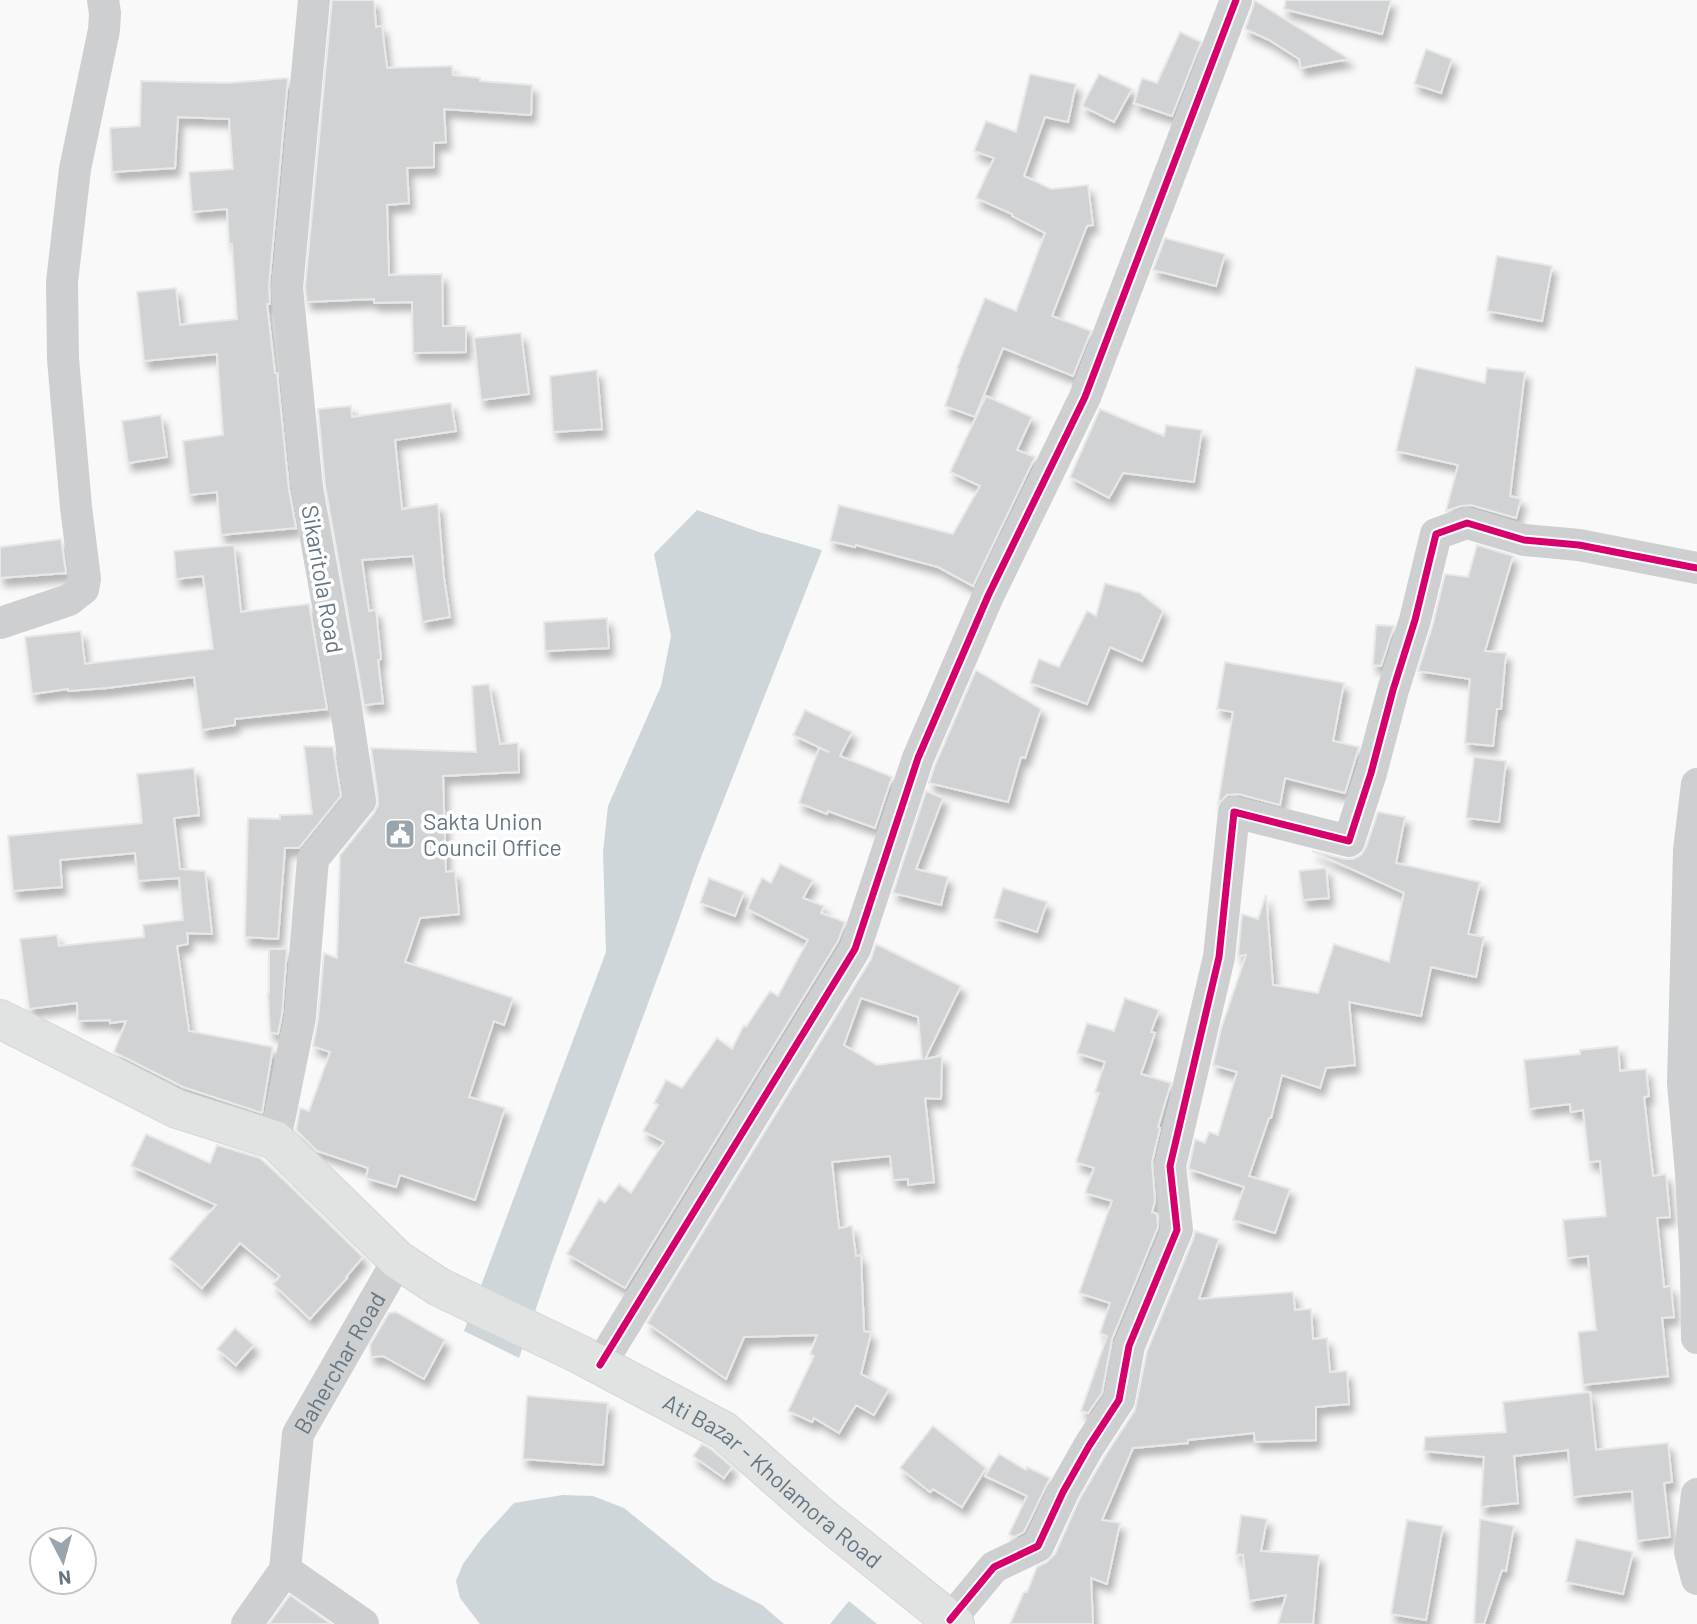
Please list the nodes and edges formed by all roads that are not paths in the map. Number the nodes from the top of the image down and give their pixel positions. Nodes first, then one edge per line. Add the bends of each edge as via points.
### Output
1 (103, 0) edge
2 (314, 0) edge
3 (1236, 0) edge
4 (1697, 568) edge
5 (0, 623) edge
6 (1697, 784) edge
7 (1693, 850) edge
8 (0, 1019) edge
9 (275, 1140) junction
10 (398, 1260) junction
11 (1697, 1338) edge
12 (589, 1360) junction
13 (1697, 1494) edge
14 (285, 1570) junction
15 (1697, 1578) edge
16 (952, 1622) edge
17 (247, 1624) edge
18 (363, 1624) edge

1 - 5 street via 104,30 75,169 62,282 62,359 85,579 83,589 69,600
2 - 9 street, Sikaritola Road via 286,288 307,488 360,801 313,859 300,1017
3 - 12 street via 1084,397 988,596 918,758 855,949
4 - 16 street via 1579,545 1524,540 1467,523 1436,534 1349,841 1234,812 1219,957 1170,1166 1177,1230 1129,1346 1119,1400 1063,1492 1038,1546 995,1567
6 - 7 street
7 - 11 street via 1683,1083
8 - 9 main road via 177,1109
9 - 10 main road
10 - 12 main road, Ati Bazar - Kholamora Road via 439,1287
10 - 14 street, Baherchar Road via 298,1434
12 - 16 main road, Ati Bazar - Kholamora Road via 724,1431
13 - 15 street via 1690,1552
14 - 17 street, Baherchar Road
14 - 18 street

